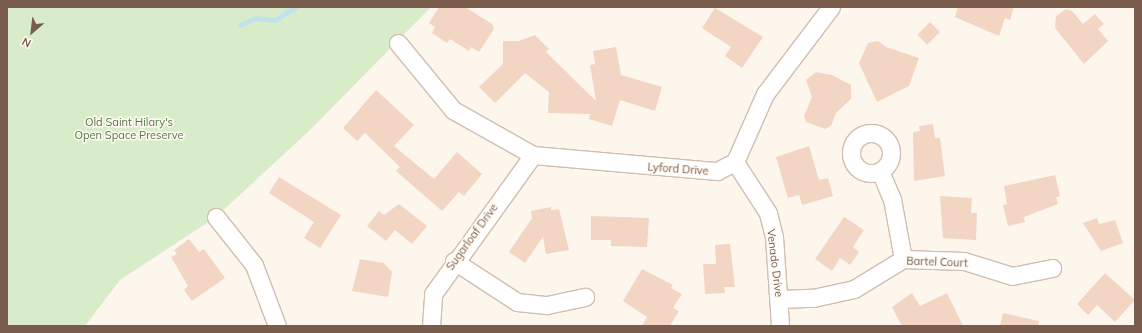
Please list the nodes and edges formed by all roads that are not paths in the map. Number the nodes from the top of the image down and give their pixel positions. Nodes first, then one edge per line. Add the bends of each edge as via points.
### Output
1 (831, 7) edge
2 (398, 43) dead end
3 (533, 155) junction
4 (735, 162) junction
5 (880, 171) dead end
6 (216, 217) dead end
7 (903, 259) junction
8 (454, 261) junction
9 (1052, 268) dead end
10 (585, 297) dead end
11 (780, 300) junction
12 (277, 326) edge
13 (431, 326) edge
14 (780, 326) edge

1 - 4 street via 765,94
2 - 3 street via 453,110
3 - 4 street, Lyford Drive via 697,172 717,171
3 - 8 street, Sugarloaf Drive
4 - 11 street, Venado Drive via 768,213
5 - 7 street via 892,199
6 - 12 street via 254,264
7 - 9 street, Bartel Court via 964,261 1012,276
7 - 11 street, Bartel Court via 854,289 813,298
8 - 10 street via 517,302 547,305
8 - 13 street, Sugarloaf Drive via 433,294
11 - 14 street, Venado Drive

